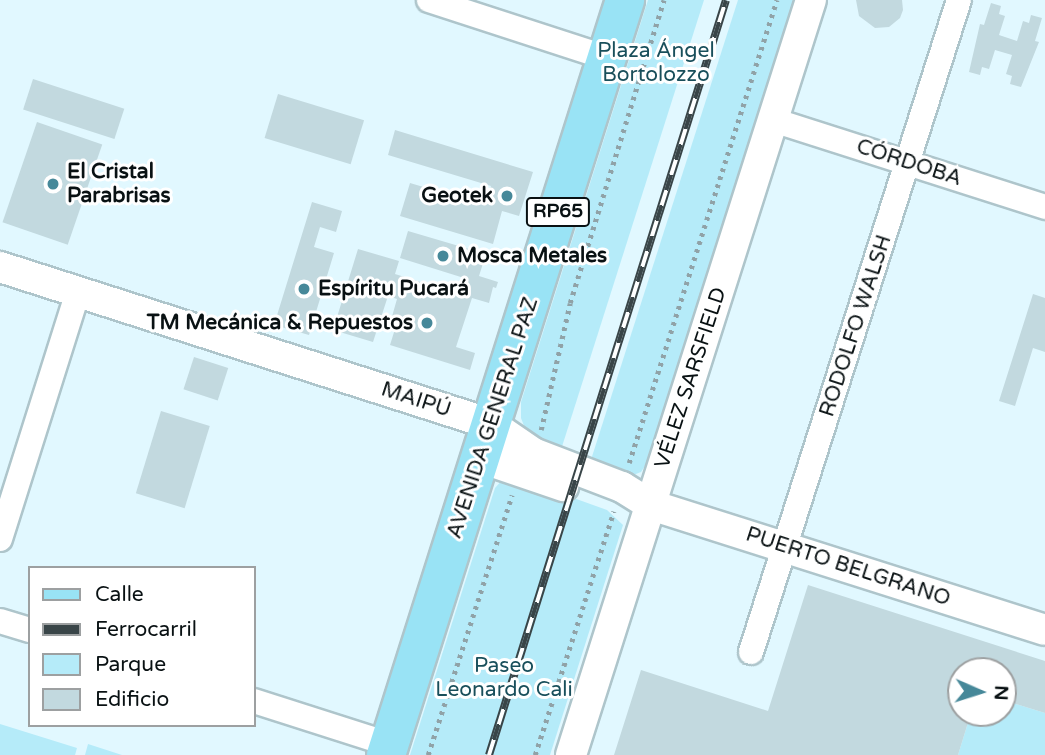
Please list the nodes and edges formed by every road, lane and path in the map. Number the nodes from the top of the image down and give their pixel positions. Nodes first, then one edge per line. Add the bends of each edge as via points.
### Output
1 (429, 0) edge
2 (625, 0) edge
3 (664, 0) edge
4 (777, 0) edge
5 (811, 0) edge
6 (959, 0) edge
7 (607, 58) junction
8 (773, 120) junction
9 (907, 162) junction
10 (1045, 206) edge
11 (0, 267) edge
12 (78, 292) junction
13 (486, 441) junction
14 (529, 463) junction
15 (619, 495) junction
16 (651, 505) junction
17 (0, 539) edge
18 (785, 547) junction
19 (0, 621) edge
20 (28, 629) edge
21 (1045, 630) edge
22 (751, 652) dead end
23 (256, 702) edge
24 (388, 749) edge
25 (428, 755) edge
26 (536, 755) edge
27 (571, 755) edge

1 - 7 street
2 - 7 main road, AVENIDA GENERAL PAZ / RP65
3 - 14 path via 570,303
4 - 15 path
5 - 8 street, VÉLEZ SARSFIELD
6 - 9 street, RODOLFO WALSH
7 - 13 main road, AVENIDA GENERAL PAZ / RP65
8 - 9 street, CÓRDOBA
8 - 16 street, VÉLEZ SARSFIELD
9 - 10 street, CÓRDOBA
9 - 18 street, RODOLFO WALSH
11 - 12 street, MAIPÚ
12 - 13 street, MAIPÚ
12 - 17 street
13 - 14 street, MAIPÚ
13 - 24 main road, AVENIDA GENERAL PAZ / RP65
14 - 15 street, MAIPÚ
14 - 25 path via 498,535
15 - 16 street, MAIPÚ
15 - 26 path
16 - 18 street, PUERTO BELGRANO
16 - 27 street, VÉLEZ SARSFIELD
18 - 21 street, PUERTO BELGRANO
18 - 22 street, RODOLFO WALSH
19 - 20 street
23 - 24 street

